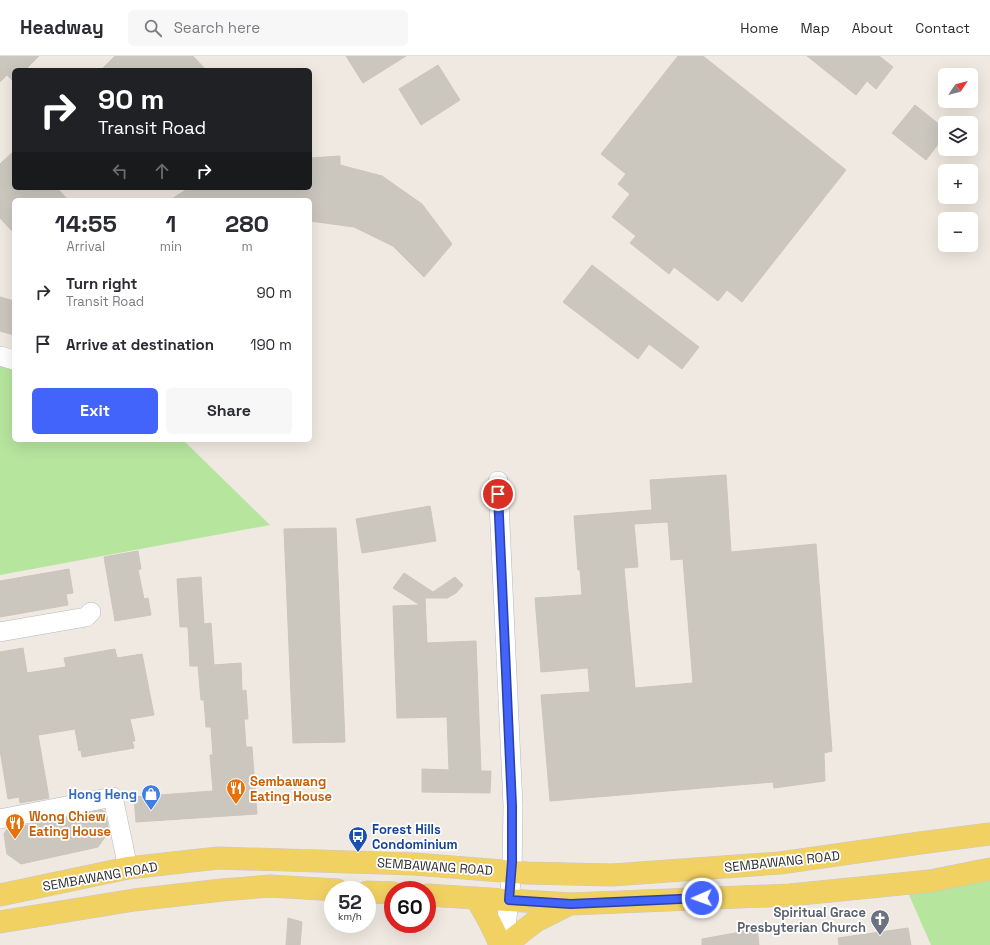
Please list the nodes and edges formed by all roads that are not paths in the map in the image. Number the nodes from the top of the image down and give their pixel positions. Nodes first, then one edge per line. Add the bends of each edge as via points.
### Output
1 (0, 356) edge
2 (12, 359) edge
3 (498, 481) dead end
4 (91, 612) dead end
5 (0, 632) edge
6 (0, 819) edge
7 (990, 834) edge
8 (128, 868) junction
9 (990, 869) edge
10 (512, 872) junction
11 (324, 889) edge
12 (0, 894) edge
13 (436, 896) edge
14 (476, 898) junction
15 (509, 900) junction
16 (571, 904) junction
17 (0, 922) edge
18 (500, 945) edge
19 (504, 945) edge

1 - 2 street
3 - 10 street via 512,806
4 - 5 street via 86,617
6 - 8 street via 113,797
7 - 10 main road, SEMBAWANG ROAD via 780,863 612,875
8 - 10 main road, SEMBAWANG ROAD via 218,858 414,864
8 - 12 main road, SEMBAWANG ROAD
9 - 16 main road via 930,881 790,895
10 - 15 street
11 - 17 main road via 270,886 222,890 134,900
13 - 14 main road
14 - 15 main road
14 - 18 main road
15 - 16 main road
15 - 19 street
16 - 19 main road via 536,921

